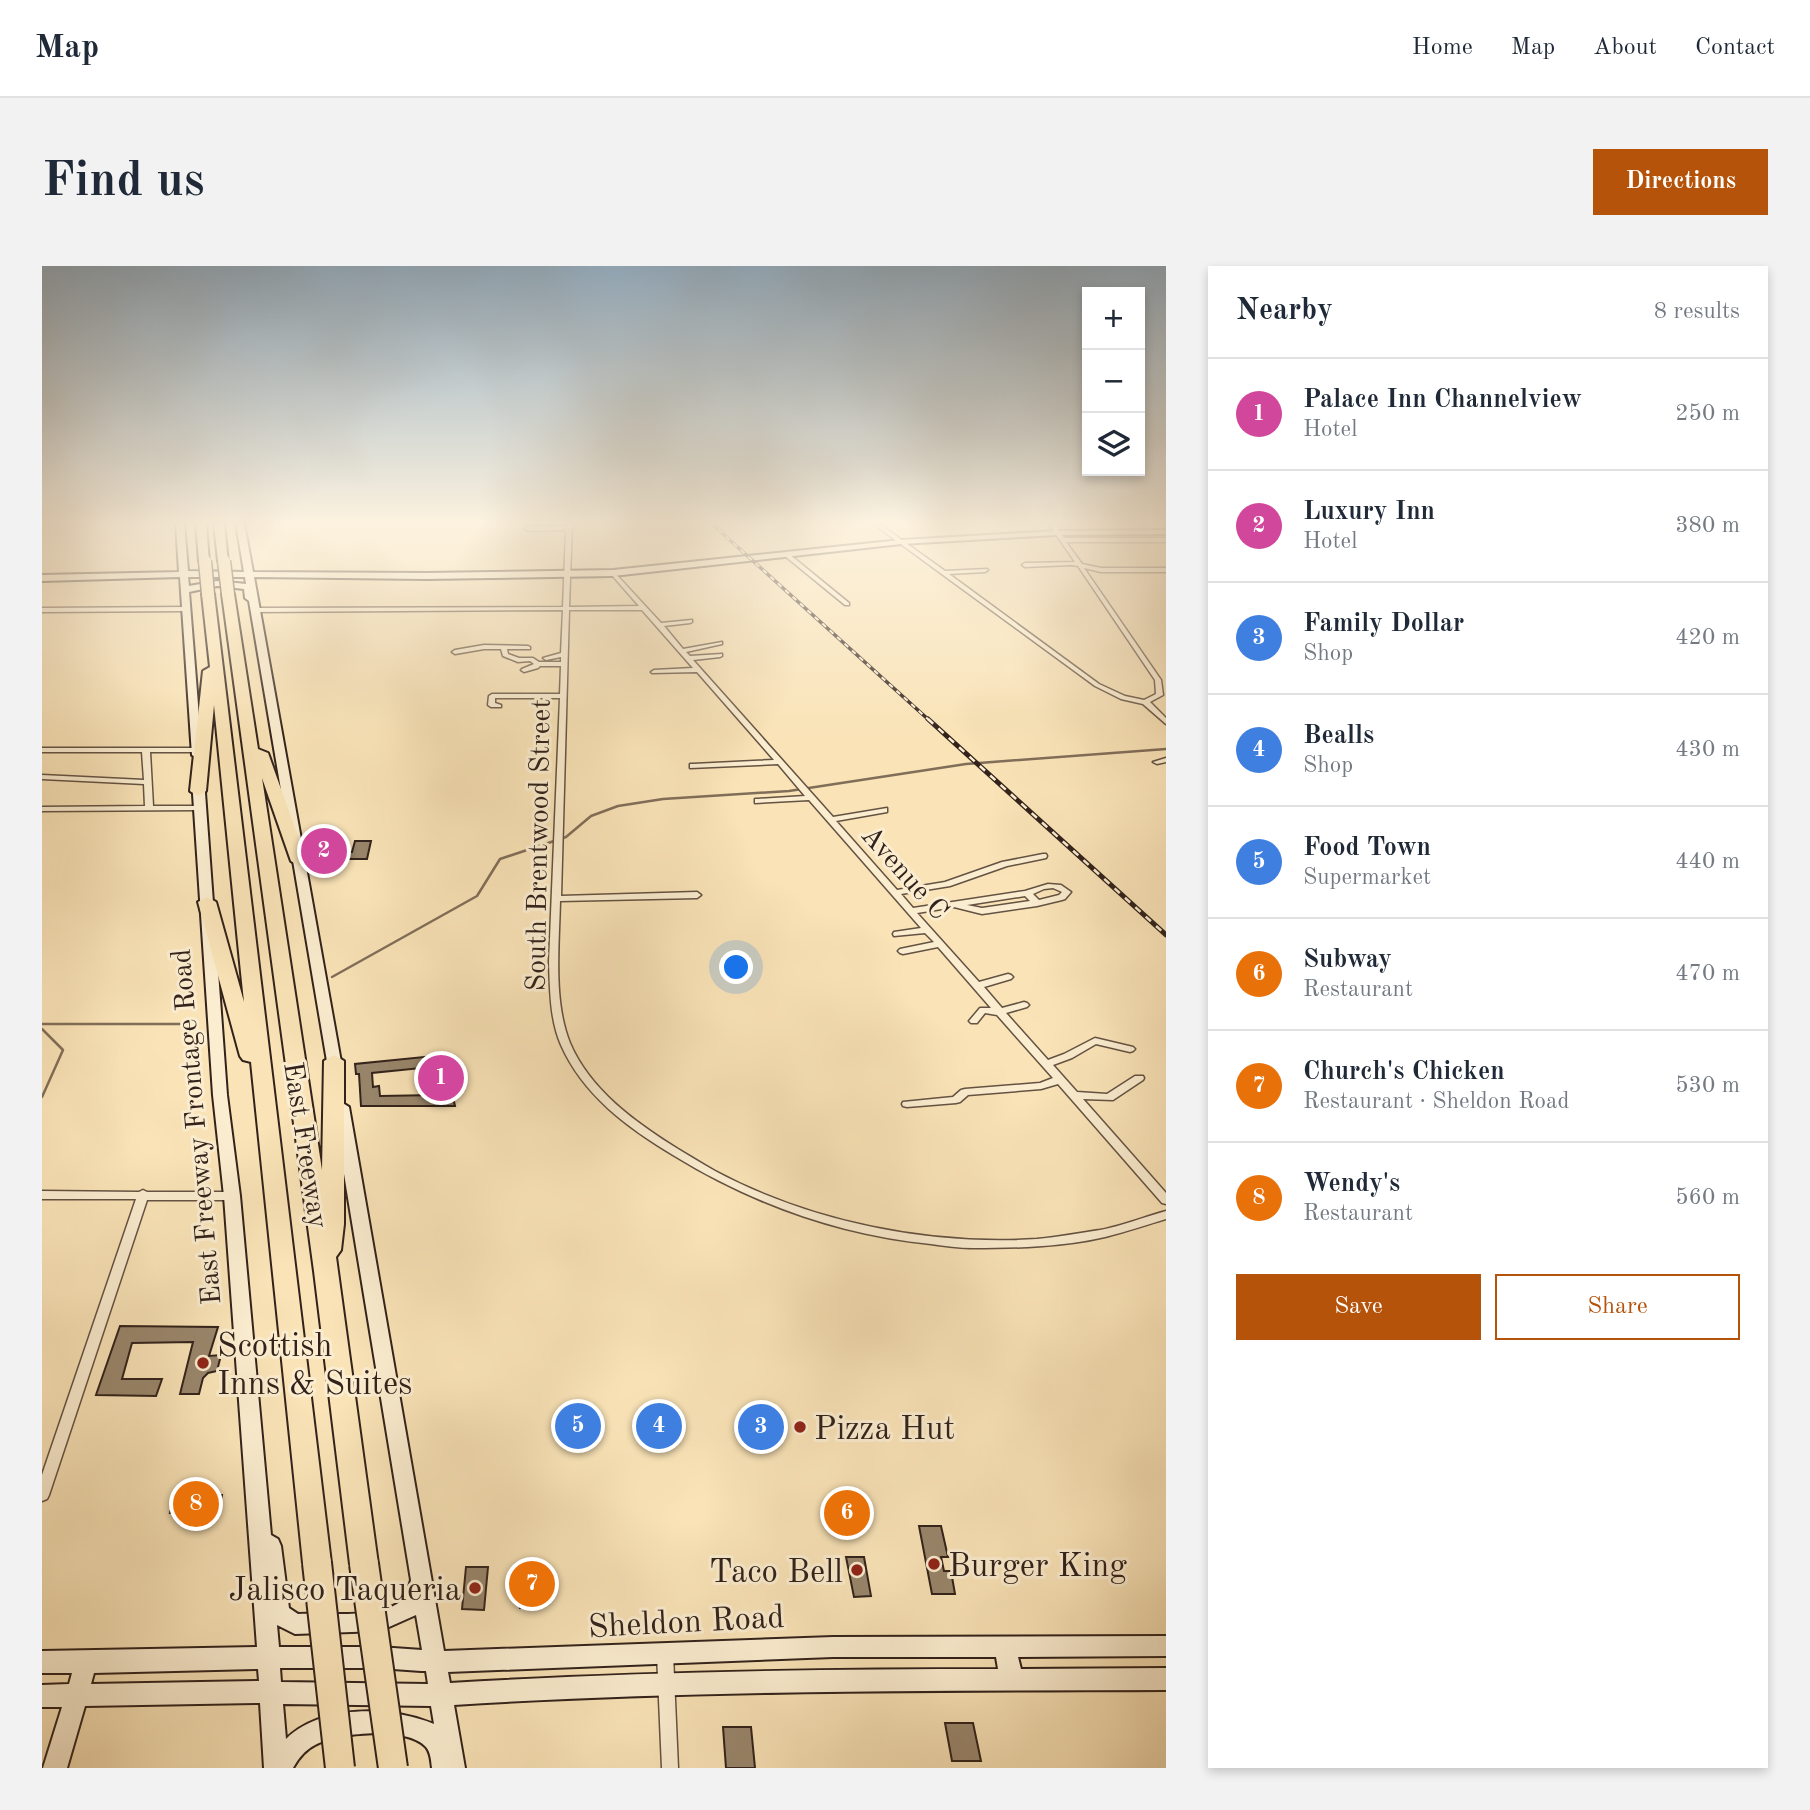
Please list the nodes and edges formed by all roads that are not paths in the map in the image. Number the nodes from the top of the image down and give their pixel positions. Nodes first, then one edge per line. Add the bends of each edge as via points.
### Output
1 (185, 593) edge
2 (208, 593) edge
3 (228, 593) edge
4 (249, 593) edge
5 (253, 593) edge
6 (566, 593) edge
7 (631, 593) edge
8 (834, 593) edge
9 (972, 593) edge
10 (1099, 593) edge
11 (847, 604) dead end
12 (255, 607) junction
13 (645, 608) junction
14 (566, 609) junction
15 (42, 610) edge
16 (186, 610) junction
17 (690, 621) dead end
18 (660, 625) junction
19 (213, 639) junction
20 (720, 643) dead end
21 (528, 648) dead end
22 (505, 649) junction
23 (682, 651) junction
24 (455, 652) dead end
25 (564, 655) junction
26 (720, 655) dead end
27 (546, 658) dead end
28 (688, 658) junction
29 (537, 664) junction
30 (564, 664) junction
31 (524, 670) dead end
32 (699, 670) junction
33 (654, 672) dead end
34 (563, 696) junction
35 (1145, 702) junction
36 (499, 706) dead end
37 (1166, 722) edge
38 (250, 737) junction
39 (42, 750) edge
40 (146, 750) junction
41 (197, 750) junction
42 (779, 762) junction
43 (693, 766) dead end
44 (42, 777) edge
45 (145, 782) junction
46 (806, 792) junction
47 (198, 800) junction
48 (758, 801) dead end
49 (149, 808) junction
50 (42, 809) edge
51 (884, 810) dead end
52 (830, 820) junction
53 (1043, 856) dead end
54 (299, 861) junction
55 (895, 893) junction
56 (1027, 893) junction
57 (697, 895) dead end
58 (556, 899) junction
59 (207, 902) junction
60 (1037, 903) junction
61 (952, 905) junction
62 (911, 911) junction
63 (927, 930) junction
64 (897, 934) dead end
65 (940, 944) junction
66 (903, 951) dead end
67 (1008, 977) dead end
68 (976, 986) junction
69 (1024, 1005) dead end
70 (999, 1012) junction
71 (974, 1021) dead end
72 (1130, 1049) dead end
73 (334, 1061) junction
74 (1045, 1064) junction
75 (1139, 1078) dead end
76 (1059, 1080) junction
77 (1072, 1095) junction
78 (907, 1104) dead end
79 (266, 1116) junction
80 (143, 1194) junction
81 (42, 1195) edge
82 (232, 1196) junction
83 (1166, 1200) edge
84 (1166, 1215) edge
85 (326, 1272) junction
86 (42, 1495) edge
87 (261, 1540) junction
88 (421, 1576) junction
89 (1003, 1646) junction
90 (1166, 1646) edge
91 (665, 1654) junction
92 (268, 1657) junction
93 (42, 1662) edge
94 (435, 1662) junction
95 (86, 1664) junction
96 (1012, 1679) junction
97 (1166, 1679) edge
98 (668, 1686) junction
99 (271, 1692) junction
100 (77, 1695) junction
101 (442, 1695) junction
102 (42, 1696) edge
103 (55, 1768) edge
104 (278, 1768) edge
105 (340, 1768) edge
106 (393, 1768) edge
107 (443, 1768) edge
108 (453, 1768) edge
109 (670, 1768) edge

1 - 16 main road, East Freeway Frontage Road
2 - 19 highway, East Freeway, bridge
3 - 38 highway, East Freeway, bridge
4 - 12 main road
5 - 12 main road
6 - 14 street, South Brentwood Street
7 - 13 street, Avenue C
8 - 11 street
9 - 35 street via 1107,691
10 - 35 street via 1158,680 1160,695
12 - 14 street
12 - 54 main road
13 - 14 street
13 - 18 street, Avenue C
14 - 25 street, South Brentwood Street
15 - 16 street
16 - 41 main road, East Freeway Frontage Road
17 - 18 street
18 - 23 street, Avenue C
19 - 47 highway
19 - 79 highway, East Freeway
20 - 23 street
21 - 22 street
22 - 24 street
22 - 29 street via 505,654
23 - 28 street, Avenue C
25 - 27 street
25 - 30 street, South Brentwood Street
26 - 28 street
28 - 32 street, Avenue C
29 - 30 street
29 - 31 street
30 - 34 street, South Brentwood Street
32 - 33 street
32 - 42 street, Avenue C
34 - 36 street via 492,696 491,705
34 - 58 street, South Brentwood Street
35 - 37 street
38 - 54 highway via 261,753
38 - 85 highway, East Freeway
39 - 40 street
40 - 41 street
40 - 45 street
41 - 47 main road, East Freeway Frontage Road
42 - 43 street
42 - 46 street, Avenue C
44 - 45 street
45 - 49 street
46 - 48 street via 772,804
46 - 52 street, Avenue C
47 - 49 street
47 - 59 main road, East Freeway Frontage Road
49 - 50 street
51 - 52 street
52 - 55 street, Avenue C
53 - 55 street via 947,884
54 - 73 main road
55 - 62 street, Avenue C
56 - 60 street
56 - 60 street via 1050,886 1067,892
56 - 61 street
57 - 58 street
58 - 84 street, South Brentwood Street via 555,990 560,1027 572,1056 624,1118 720,1179 813,1215 954,1244 1031,1244 1100,1236
59 - 79 highway
59 - 82 main road, East Freeway Frontage Road
60 - 61 street via 982,911
61 - 62 street
62 - 63 street, Avenue C
63 - 64 street
63 - 65 street, Avenue C
65 - 66 street
65 - 68 street, Avenue C
67 - 68 street
68 - 70 street, Avenue C
69 - 70 street
70 - 71 street via 984,1010
70 - 74 street, Avenue C
72 - 74 street via 1095,1041
73 - 85 highway via 333,1224
73 - 88 main road
74 - 76 street, Avenue C
75 - 77 street via 1109,1098
76 - 77 street, Avenue C
76 - 78 street via 1041,1086 965,1092 956,1100
77 - 83 street, Avenue C
79 - 105 highway, East Freeway, bridge
80 - 81 street
80 - 82 street
80 - 86 street
82 - 87 main road, East Freeway Frontage Road
85 - 106 highway, East Freeway, bridge
87 - 88 main road via 271,1546 279,1614 295,1624 390,1619 413,1603
87 - 92 main road, East Freeway Frontage Road
88 - 94 main road
89 - 90 main road, Sheldon Road
89 - 91 main road, Sheldon Road
89 - 96 main road
91 - 94 main road, Sheldon Road
91 - 98 street
92 - 94 main road, Sheldon Road via 402,1657
92 - 95 main road, Sheldon Road
92 - 99 main road, East Freeway Frontage Road
93 - 95 main road, Sheldon Road
94 - 101 main road
95 - 100 main road
96 - 97 main road
96 - 98 main road
98 - 101 main road
98 - 109 street
99 - 100 main road
99 - 101 main road
99 - 104 main road, East Freeway Frontage Road
100 - 102 main road
100 - 103 main road
101 - 108 main road
104 - 107 main road via 297,1744 320,1730 346,1724 400,1723 422,1729 436,1741

